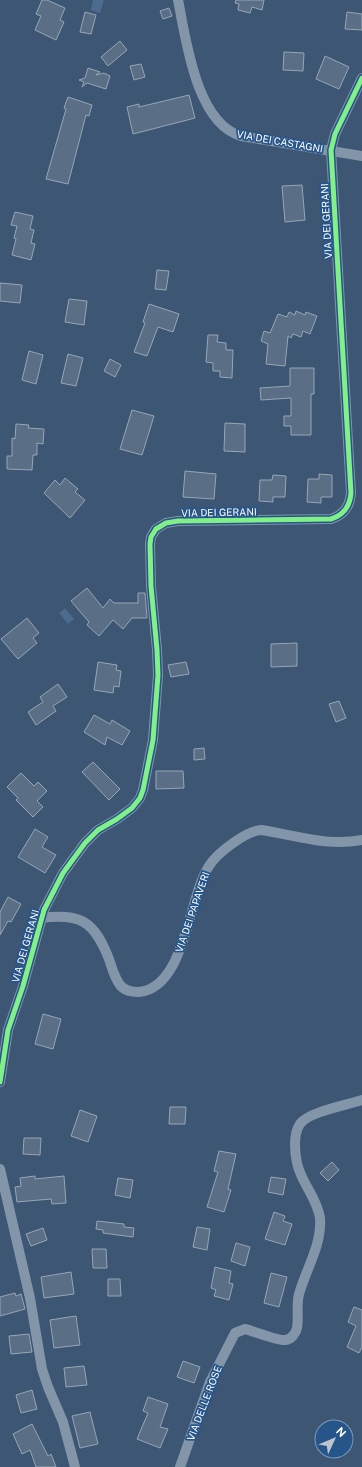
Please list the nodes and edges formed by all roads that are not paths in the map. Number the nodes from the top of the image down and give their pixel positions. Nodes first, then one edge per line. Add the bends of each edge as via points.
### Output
1 (178, 0) edge
2 (362, 78) edge
3 (331, 150) junction
4 (362, 156) edge
5 (362, 840) edge
6 (40, 918) junction
7 (0, 1082) edge
8 (362, 1100) edge
9 (0, 1172) edge
10 (75, 1467) edge
11 (180, 1467) edge

1 - 3 street, VIA DEI CASTAGNI via 197,83 207,105 221,124 232,133 241,136
2 - 3 street, VIA DEI GERANI via 335,134
3 - 4 street, VIA DEI CASTAGNI
3 - 6 street, VIA DEI GERANI via 350,503 340,515 331,518 182,521 163,525 154,532 150,541 150,556 157,687 153,740 143,790 132,808 98,830 82,846 61,877
5 - 6 street, VIA DEI PAPAVERI via 331,843 261,830 242,837 209,866 176,960 160,981 142,991 131,992 120,985 100,941 87,925 63,916
6 - 7 street, VIA DEI GERANI via 23,986 6,1034
8 - 11 street, VIA DELLE ROSE via 308,1116 298,1128 295,1139 297,1162 302,1178 316,1204 320,1225 315,1251 298,1300 297,1328 292,1337 286,1340 245,1329 236,1333 210,1382
9 - 10 street via 30,1298 42,1369 63,1422

